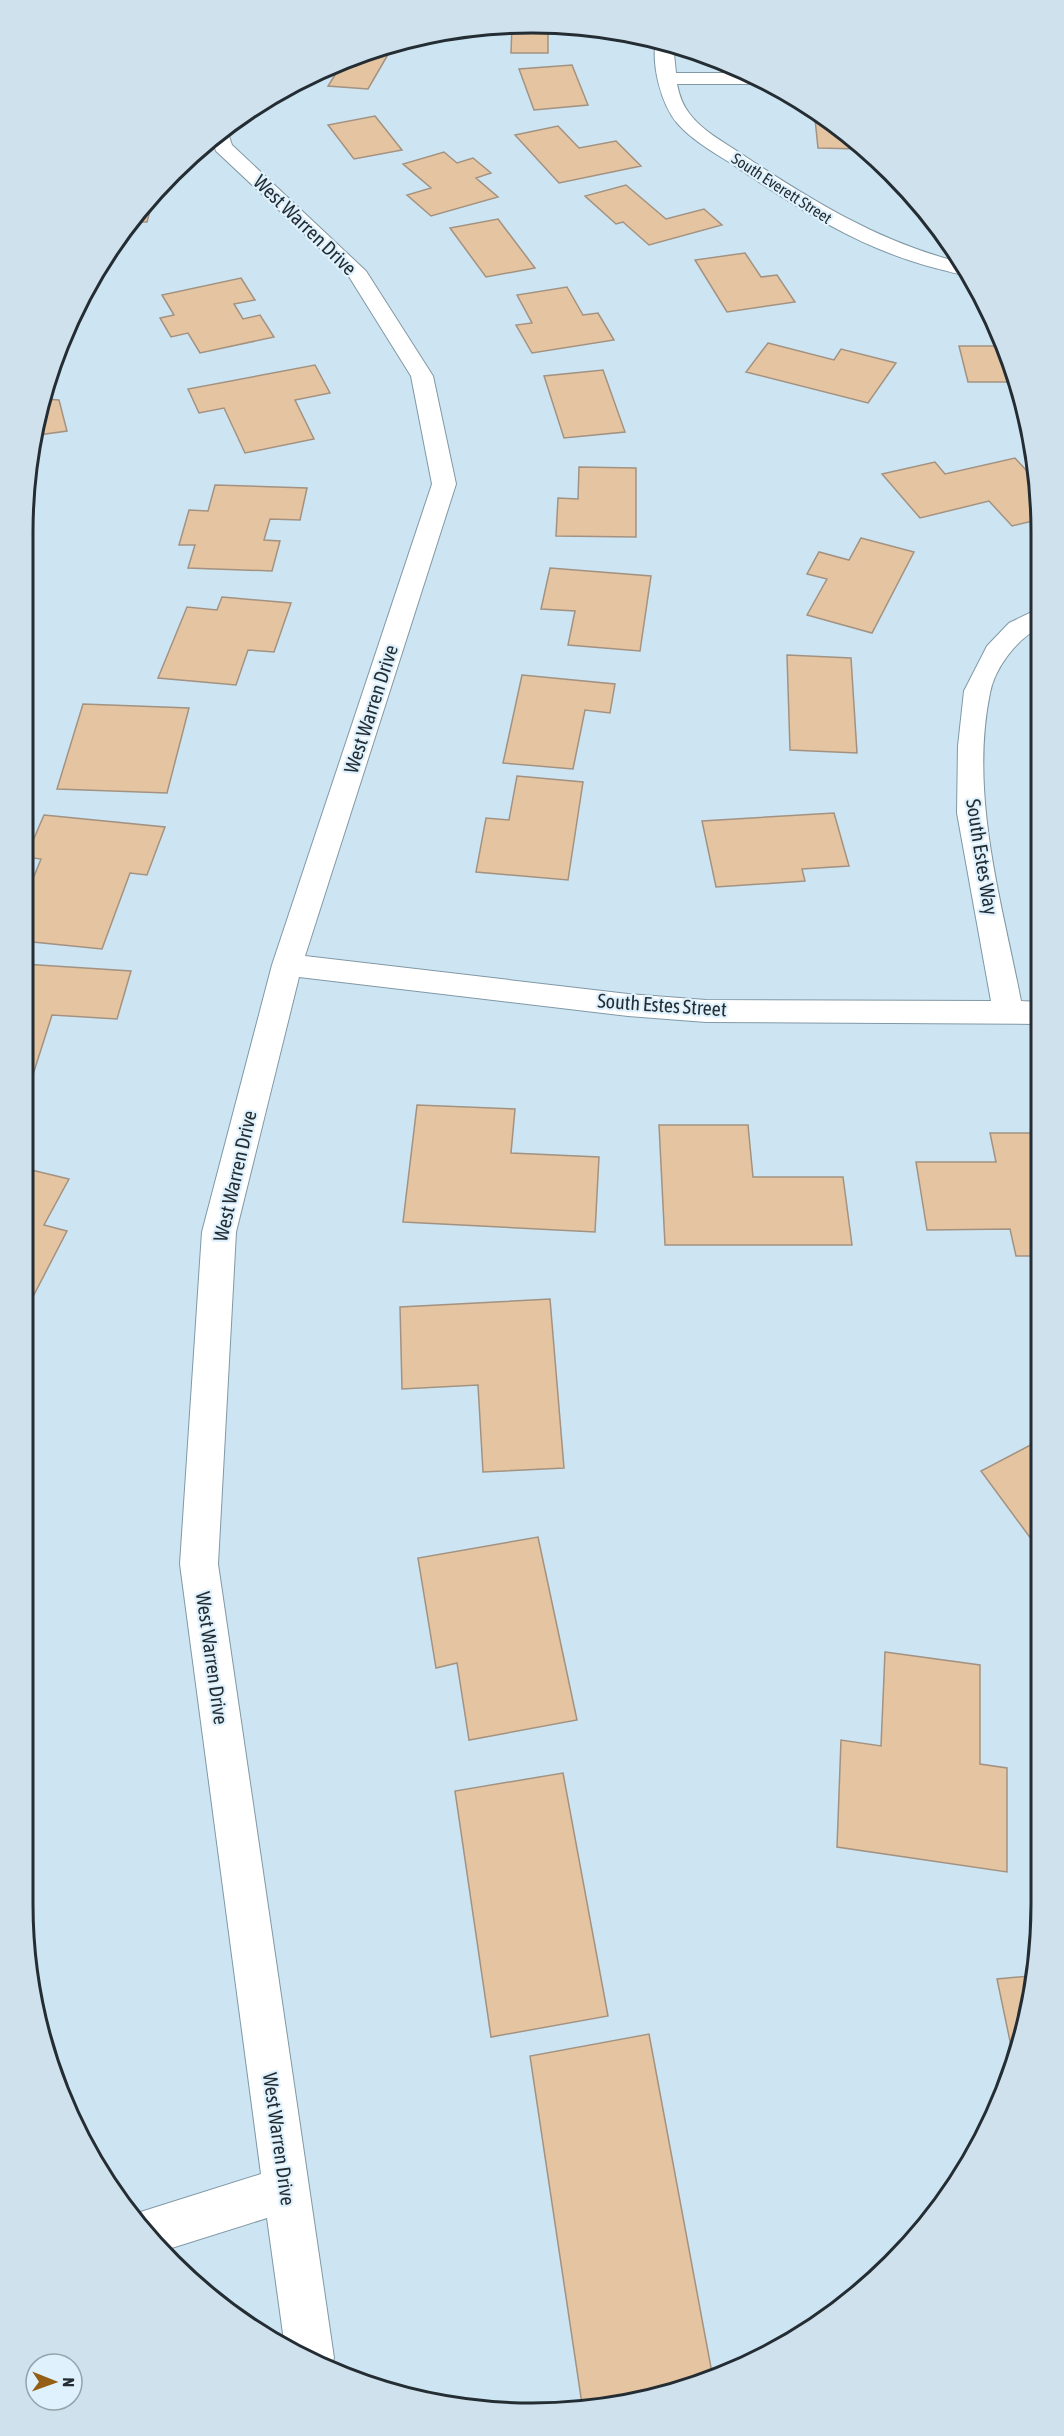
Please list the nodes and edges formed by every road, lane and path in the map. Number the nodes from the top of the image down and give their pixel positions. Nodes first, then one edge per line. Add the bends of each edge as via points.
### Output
1 (665, 51) edge
2 (669, 78) junction
3 (741, 79) edge
4 (222, 141) edge
5 (954, 266) edge
6 (1031, 621) edge
7 (287, 965) junction
8 (1008, 1013) junction
9 (1031, 1013) edge
10 (286, 2189) junction
11 (154, 2230) edge
12 (309, 2351) edge

1 - 2 street, South Everett Street
2 - 3 street
2 - 5 street, South Everett Street via 670,96 679,114 700,134 797,201 872,239
4 - 7 street, West Warren Drive via 223,147 356,271 422,376 444,484
6 - 8 street, South Estes Way via 996,652 977,691 971,746 971,813
7 - 8 street, South Estes Street via 706,1011
7 - 10 street, West Warren Drive via 219,1232 199,1564
8 - 9 street, South Estes Street
10 - 11 street
10 - 12 street, West Warren Drive

